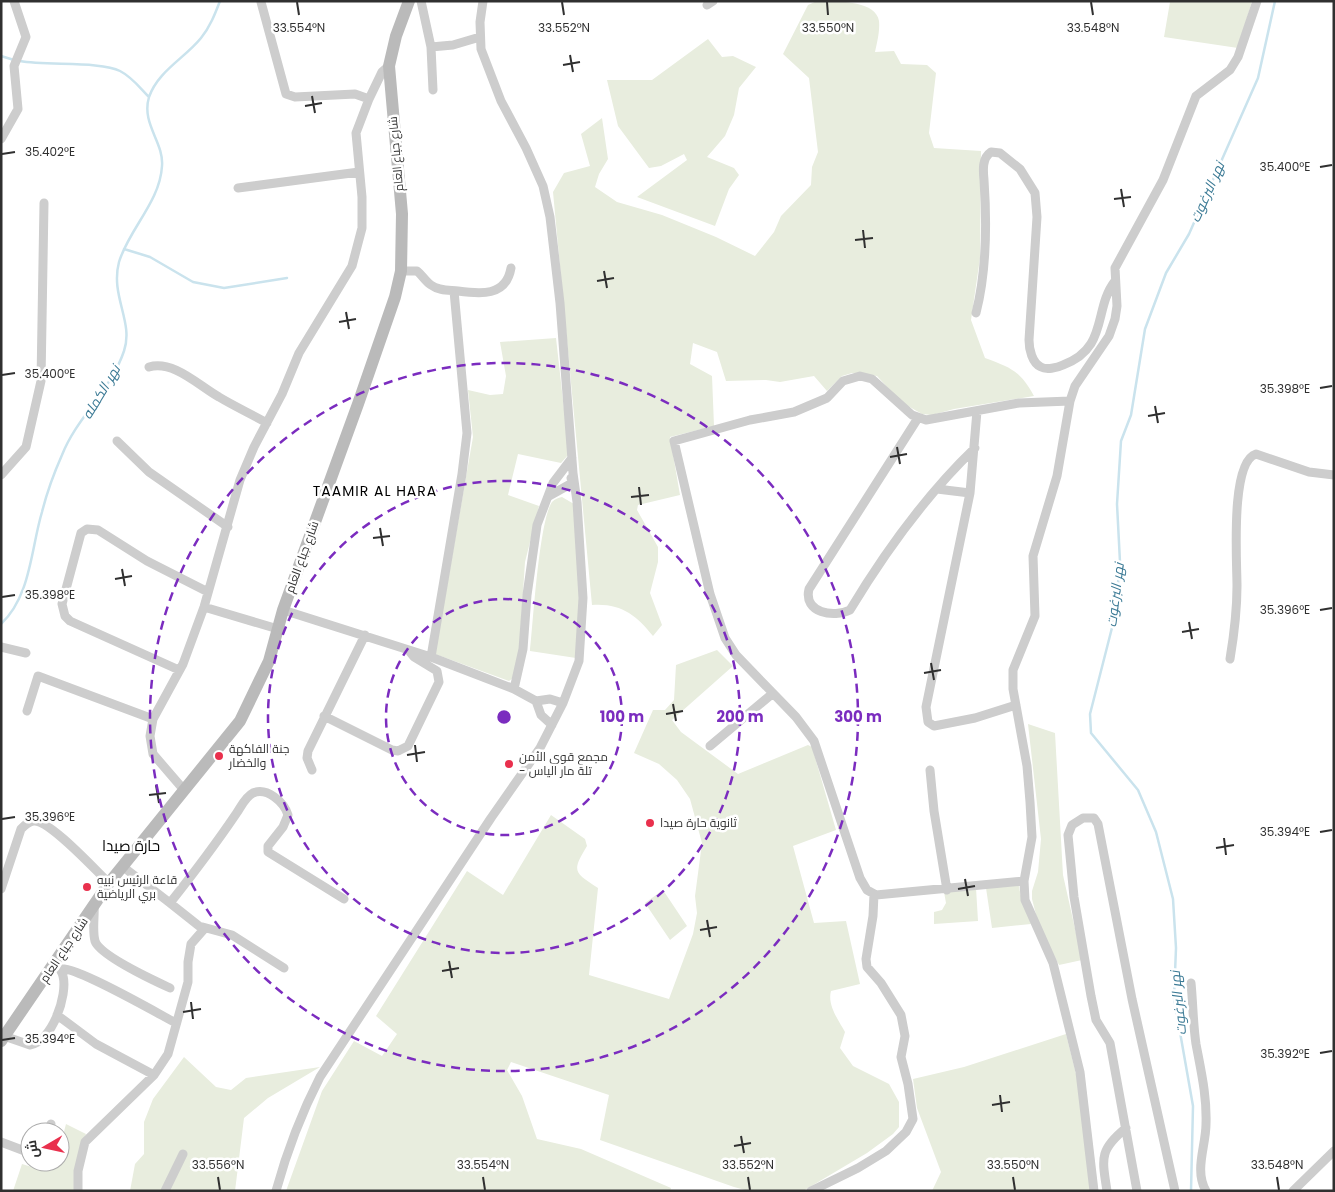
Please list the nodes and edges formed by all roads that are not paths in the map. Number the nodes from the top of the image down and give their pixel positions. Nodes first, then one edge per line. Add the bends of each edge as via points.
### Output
1 (14, 1) edge
2 (409, 1) edge
3 (421, 1) edge
4 (483, 1) edge
5 (1257, 1) edge
6 (261, 2) edge
7 (480, 37) junction
8 (431, 47) junction
9 (388, 66) junction
10 (433, 90) dead end
11 (369, 99) junction
12 (1, 139) edge
13 (359, 172) junction
14 (238, 188) dead end
15 (44, 204) dead end
16 (511, 268) dead end
17 (401, 271) junction
18 (1115, 280) junction
19 (454, 291) junction
20 (976, 314) dead end
21 (149, 367) dead end
22 (1070, 401) junction
23 (977, 410) junction
24 (918, 418) junction
25 (267, 423) junction
26 (118, 442) dead end
27 (975, 448) junction
28 (573, 457) junction
29 (1, 475) edge
30 (1334, 475) edge
31 (558, 477) junction
32 (574, 482) junction
33 (559, 489) junction
34 (937, 489) junction
35 (970, 493) junction
36 (549, 496) junction
37 (576, 497) junction
38 (228, 527) junction
39 (208, 592) junction
40 (204, 607) junction
41 (283, 610) junction
42 (278, 629) junction
43 (364, 635) junction
44 (1, 647) edge
45 (409, 650) junction
46 (26, 653) dead end
47 (431, 657) junction
48 (1230, 659) dead end
49 (179, 670) junction
50 (514, 689) junction
51 (772, 694) junction
52 (536, 700) junction
53 (563, 703) junction
54 (1016, 705) junction
55 (27, 711) dead end
56 (324, 716) junction
57 (152, 719) junction
58 (552, 725) junction
59 (710, 746) dead end
60 (312, 770) dead end
61 (930, 770) dead end
62 (184, 790) junction
63 (122, 866) junction
64 (1024, 881) junction
65 (109, 883) junction
66 (1, 889) edge
67 (947, 890) junction
68 (874, 894) junction
69 (344, 899) dead end
70 (170, 903) junction
71 (94, 906) junction
72 (205, 928) junction
73 (58, 966) junction
74 (284, 968) dead end
75 (1191, 983) dead end
76 (170, 988) dead end
77 (58, 1015) junction
78 (176, 1023) junction
79 (2, 1037) edge
80 (154, 1075) junction
81 (1126, 1128) junction
82 (1, 1142) edge
83 (20, 1149) edge
84 (1334, 1151) edge
85 (182, 1154) dead end
86 (1306, 1177) junction
87 (78, 1191) edge
88 (164, 1191) edge
89 (276, 1191) edge
90 (812, 1191) edge
91 (1094, 1191) edge
92 (1107, 1191) edge
93 (1137, 1191) edge
94 (1175, 1191) edge
95 (1206, 1191) edge
96 (1293, 1191) edge
97 (1303, 1191) edge

1 - 12 street via 26,37 14,66 18,109
2 - 9 main road, شارع جباع العام
3 - 8 street
4 - 7 street
5 - 18 street via 1247,36 1230,70 1196,96 1163,180 1115,268
6 - 11 street via 286,94 295,97 354,94
7 - 8 street
7 - 28 street via 489,74 543,186 550,216
8 - 10 street
9 - 11 street
9 - 17 main road, شارع جباع العام via 402,214
11 - 13 street via 356,133
13 - 14 street
13 - 25 street via 362,228 352,266 298,353
15 - 29 street via 41,381 26,447
16 - 19 street via 507,279 494,292
17 - 19 street via 418,271 430,285
17 - 41 main road, شارع جباع العام via 361,395
18 - 20 street via 1107,291 1099,327 1086,350 1074,361 1060,367 1043,369 1038,366 1029,340 1037,217 1035,194 1020,169 1000,153 991,152 984,168 985,241
18 - 22 street via 1117,306 1109,336 1075,386
19 - 47 street via 467,433
21 - 25 street via 162,366 178,371 219,398
22 - 23 street via 1019,403
22 - 54 street via 1057,476 1033,556 1035,616 1013,670
23 - 24 street via 936,420
23 - 27 street
24 - 34 street via 809,589 807,597 813,607 835,615 850,610 882,559
24 - 51 street via 872,379 860,376 843,381 827,398 806,408 674,441 710,594 725,638 736,655
25 - 38 street via 240,480
26 - 38 street via 149,472
27 - 34 street
27 - 35 street
28 - 31 street
28 - 32 street
30 - 48 street via 1309,472 1256,454 1248,460 1240,488 1234,638
31 - 32 street via 569,477
31 - 36 street
32 - 33 street
32 - 37 street
33 - 36 street
33 - 37 street via 569,490
34 - 35 street
35 - 54 street via 926,707 927,717 931,725 950,724
36 - 50 street via 537,525 523,649
37 - 53 street via 582,631 579,661
38 - 39 street
39 - 40 street
39 - 49 street via 147,561 98,530 87,529 81,533 62,604 65,616 97,635
40 - 42 street
40 - 49 street
41 - 42 main road, شارع جباع العام
41 - 43 street
42 - 62 main road, شارع جباع العام via 266,670 240,721
43 - 45 street
43 - 56 street
44 - 46 street
45 - 47 street
45 - 56 street via 414,658 437,671 439,682 408,746 392,750
47 - 50 street
49 - 57 street
50 - 52 street
51 - 59 street
51 - 68 street via 796,717 814,741 860,878 867,890
52 - 53 street via 550,699
52 - 58 street via 541,715
53 - 58 street
54 - 64 street via 1027,766 1032,837
55 - 57 street via 38,676
56 - 60 street via 308,750
57 - 62 street via 153,754
58 - 89 street via 540,748 320,1077 288,1147
61 - 67 street
62 - 63 main road, شارع جباع العام
63 - 65 main road, شارع جباع العام
63 - 70 street
64 - 67 street
64 - 91 street via 1025,900 1053,963 1080,1072
65 - 66 street via 54,831 34,821 21,829
65 - 71 main road, شارع جباع العام
67 - 68 street
68 - 90 street via 866,959 868,967 901,1015 905,1036 902,1063 913,1119 906,1132 886,1151
69 - 70 street via 270,854 268,846 288,815 280,801 257,793 245,800 212,850
70 - 72 street
71 - 73 main road, شارع جباع العام
71 - 76 street via 94,934 98,946 138,974
72 - 74 street via 232,935
72 - 78 street via 191,944 188,982
73 - 77 street via 65,987
73 - 78 street via 94,980
73 - 79 main road, شارع جباع العام
75 - 95 street via 1196,1042 1205,1089 1206,1125 1200,1165
77 - 79 street via 42,1040 34,1044
77 - 80 street via 75,1031
78 - 80 street via 168,1054
80 - 87 street via 85,1142 78,1171
81 - 92 street via 1110,1140 1105,1151
81 - 93 street
81 - 94 street via 1110,1043 1096,1020 1074,897 1068,835 1072,825 1083,818 1094,818 1098,824 1132,999
82 - 83 street
84 - 86 street
85 - 88 street
86 - 96 street
86 - 97 street

